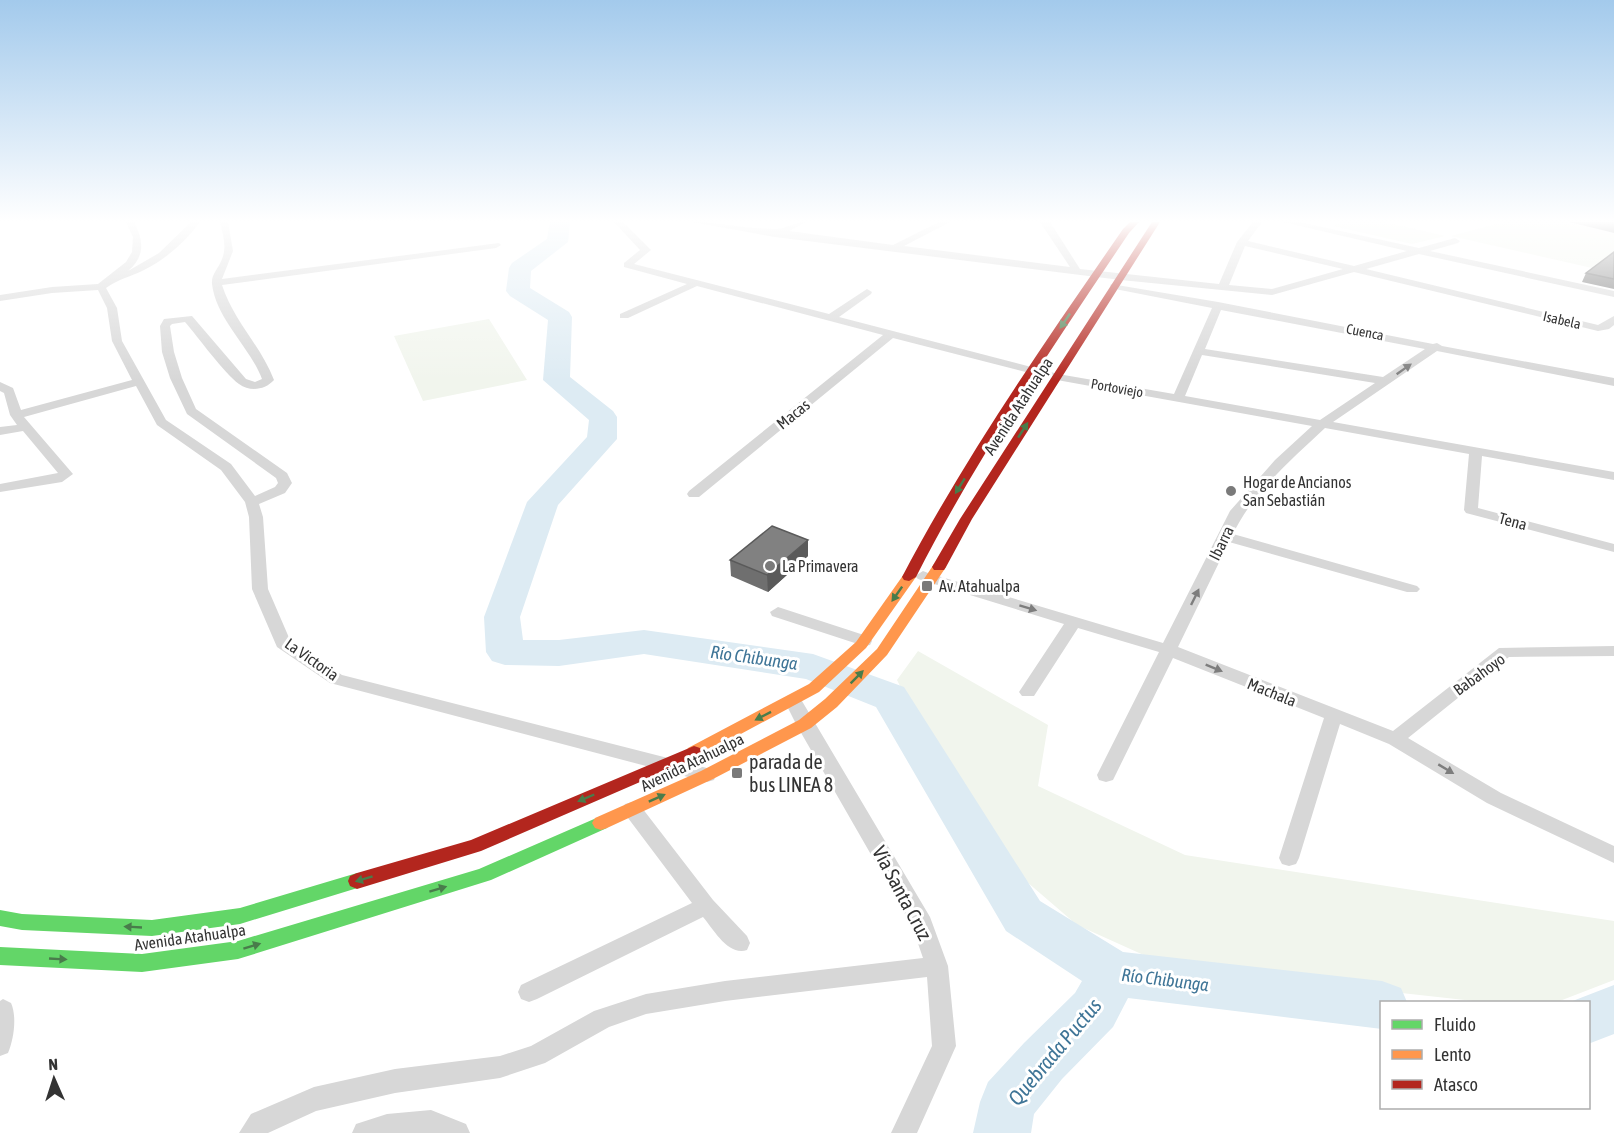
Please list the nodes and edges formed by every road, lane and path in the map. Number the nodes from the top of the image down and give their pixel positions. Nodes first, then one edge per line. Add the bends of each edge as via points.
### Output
1 (116, 275) edge
2 (126, 275) edge
3 (218, 275) edge
4 (275, 275) edge
5 (665, 275) edge
6 (1098, 275) edge
7 (1101, 275) edge
8 (1122, 275) edge
9 (1228, 275) edge
10 (1336, 275) edge
11 (1375, 275) edge
12 (1529, 275) edge
13 (1118, 281) junction
14 (217, 283) junction
15 (696, 283) junction
16 (105, 284) junction
17 (1223, 287) junction
18 (867, 292) dead end
19 (1614, 294) edge
20 (0, 298) edge
21 (1218, 305) junction
22 (624, 316) dead end
23 (831, 318) junction
24 (1614, 319) edge
25 (891, 334) junction
26 (1437, 346) junction
27 (1198, 351) junction
28 (1031, 371) junction
29 (1057, 377) junction
30 (1386, 381) junction
31 (1614, 381) edge
32 (139, 382) junction
33 (0, 386) edge
34 (1178, 399) junction
35 (16, 415) junction
36 (1321, 425) junction
37 (26, 427) junction
38 (0, 431) edge
39 (1476, 451) junction
40 (1614, 476) edge
41 (0, 488) edge
42 (694, 494) dead end
43 (252, 502) junction
44 (1224, 536) junction
45 (1614, 548) edge
46 (912, 573) junction
47 (932, 579) junction
48 (1412, 589) dead end
49 (778, 612) dead end
50 (1074, 621) junction
51 (863, 643) junction
52 (1169, 650) junction
53 (1614, 651) edge
54 (1029, 692) dead end
55 (793, 700) junction
56 (1334, 716) junction
57 (805, 724) junction
58 (1395, 739) junction
59 (665, 764) junction
60 (707, 775) junction
61 (1106, 775) dead end
62 (632, 809) junction
63 (1614, 855) edge
64 (1289, 858) dead end
65 (706, 906) junction
66 (0, 918) edge
67 (739, 943) dead end
68 (0, 956) edge
69 (937, 966) junction
70 (529, 992) dead end
71 (3, 1011) dead end
72 (0, 1045) edge
73 (252, 1133) edge
74 (365, 1133) edge
75 (457, 1133) edge
76 (904, 1133) edge

1 - 16 street
2 - 16 street
3 - 14 street
4 - 14 street
5 - 15 street, Portoviejo
6 -> 28 main road, Avenida Atahualpa
7 - 13 street
8 - 13 main road, Avenida Atahualpa
9 - 17 street
10 - 17 street via 1272,292
11 - 24 street, Isabela via 1603,328
12 - 19 street
13 - 17 street
13 - 21 street, Cuenca
13 - 29 main road, Avenida Atahualpa
14 - 43 street via 227,309 268,380 250,386 242,381 188,318 168,321 165,326 168,352 191,411 282,476 285,483 280,490
15 - 22 street
15 - 23 street, Portoviejo
16 - 20 street
16 - 32 street, La Victoria via 117,341
18 - 23 street
21 - 26 street, Cuenca
21 - 27 street
23 - 25 street, Portoviejo
25 - 28 street, Portoviejo
25 - 42 street, Macas
30 -> 26 street, Ibarra
26 - 31 street, Cuenca
27 - 30 street
27 - 34 street
28 - 29 street, Portoviejo
28 -> 46 main road, Avenida Atahualpa via 936,525
29 - 34 street, Portoviejo
47 -> 29 main road, Avenida Atahualpa
30 - 36 street, Ibarra
32 - 35 street
32 - 43 street, La Victoria via 161,422 226,467
33 - 35 street via 9,391
34 - 36 street, Portoviejo
35 - 37 street
36 - 39 street, Portoviejo
36 - 44 street, Ibarra via 1237,511
37 - 38 street
37 - 41 street via 66,474 57,479
39 - 40 street, Portoviejo
39 - 45 street, Tena via 1471,510
43 - 59 street, La Victoria via 260,589 283,643 336,679
44 - 48 street
52 -> 44 street, Ibarra
46 - 47 street, Machala
46 -> 51 main road, Avenida Atahualpa
47 -> 50 street, Machala
57 -> 47 main road, Avenida Atahualpa via 882,652
49 - 51 street
50 - 52 street, Machala
50 - 54 street
51 - 55 main road, Avenida Atahualpa via 814,688
52 -> 56 street, Machala
52 - 61 street, Ibarra
53 - 58 street, Babahoyo via 1505,652
55 - 57 street, Vía Santa Cruz
55 -> 59 main road, Avenida Atahualpa
56 - 58 street, Machala
56 - 64 street
57 - 60 main road, Avenida Atahualpa
57 - 69 street, Vía Santa Cruz via 922,923
58 -> 63 street, Machala via 1494,798
59 - 60 street, La Victoria
59 -> 66 main road, Avenida Atahualpa via 475,846 240,916 152,928
62 -> 60 main road, Avenida Atahualpa
62 - 65 street
68 -> 62 main road, Avenida Atahualpa via 142,963 238,950 484,875
65 - 67 street
65 - 70 street
69 - 73 street via 646,1004 602,1019 537,1055 500,1067 395,1081 314,1099 260,1123
69 - 76 street, Vía Santa Cruz via 944,1046
71 - 72 street
74 - 75 street via 387,1126 431,1122

